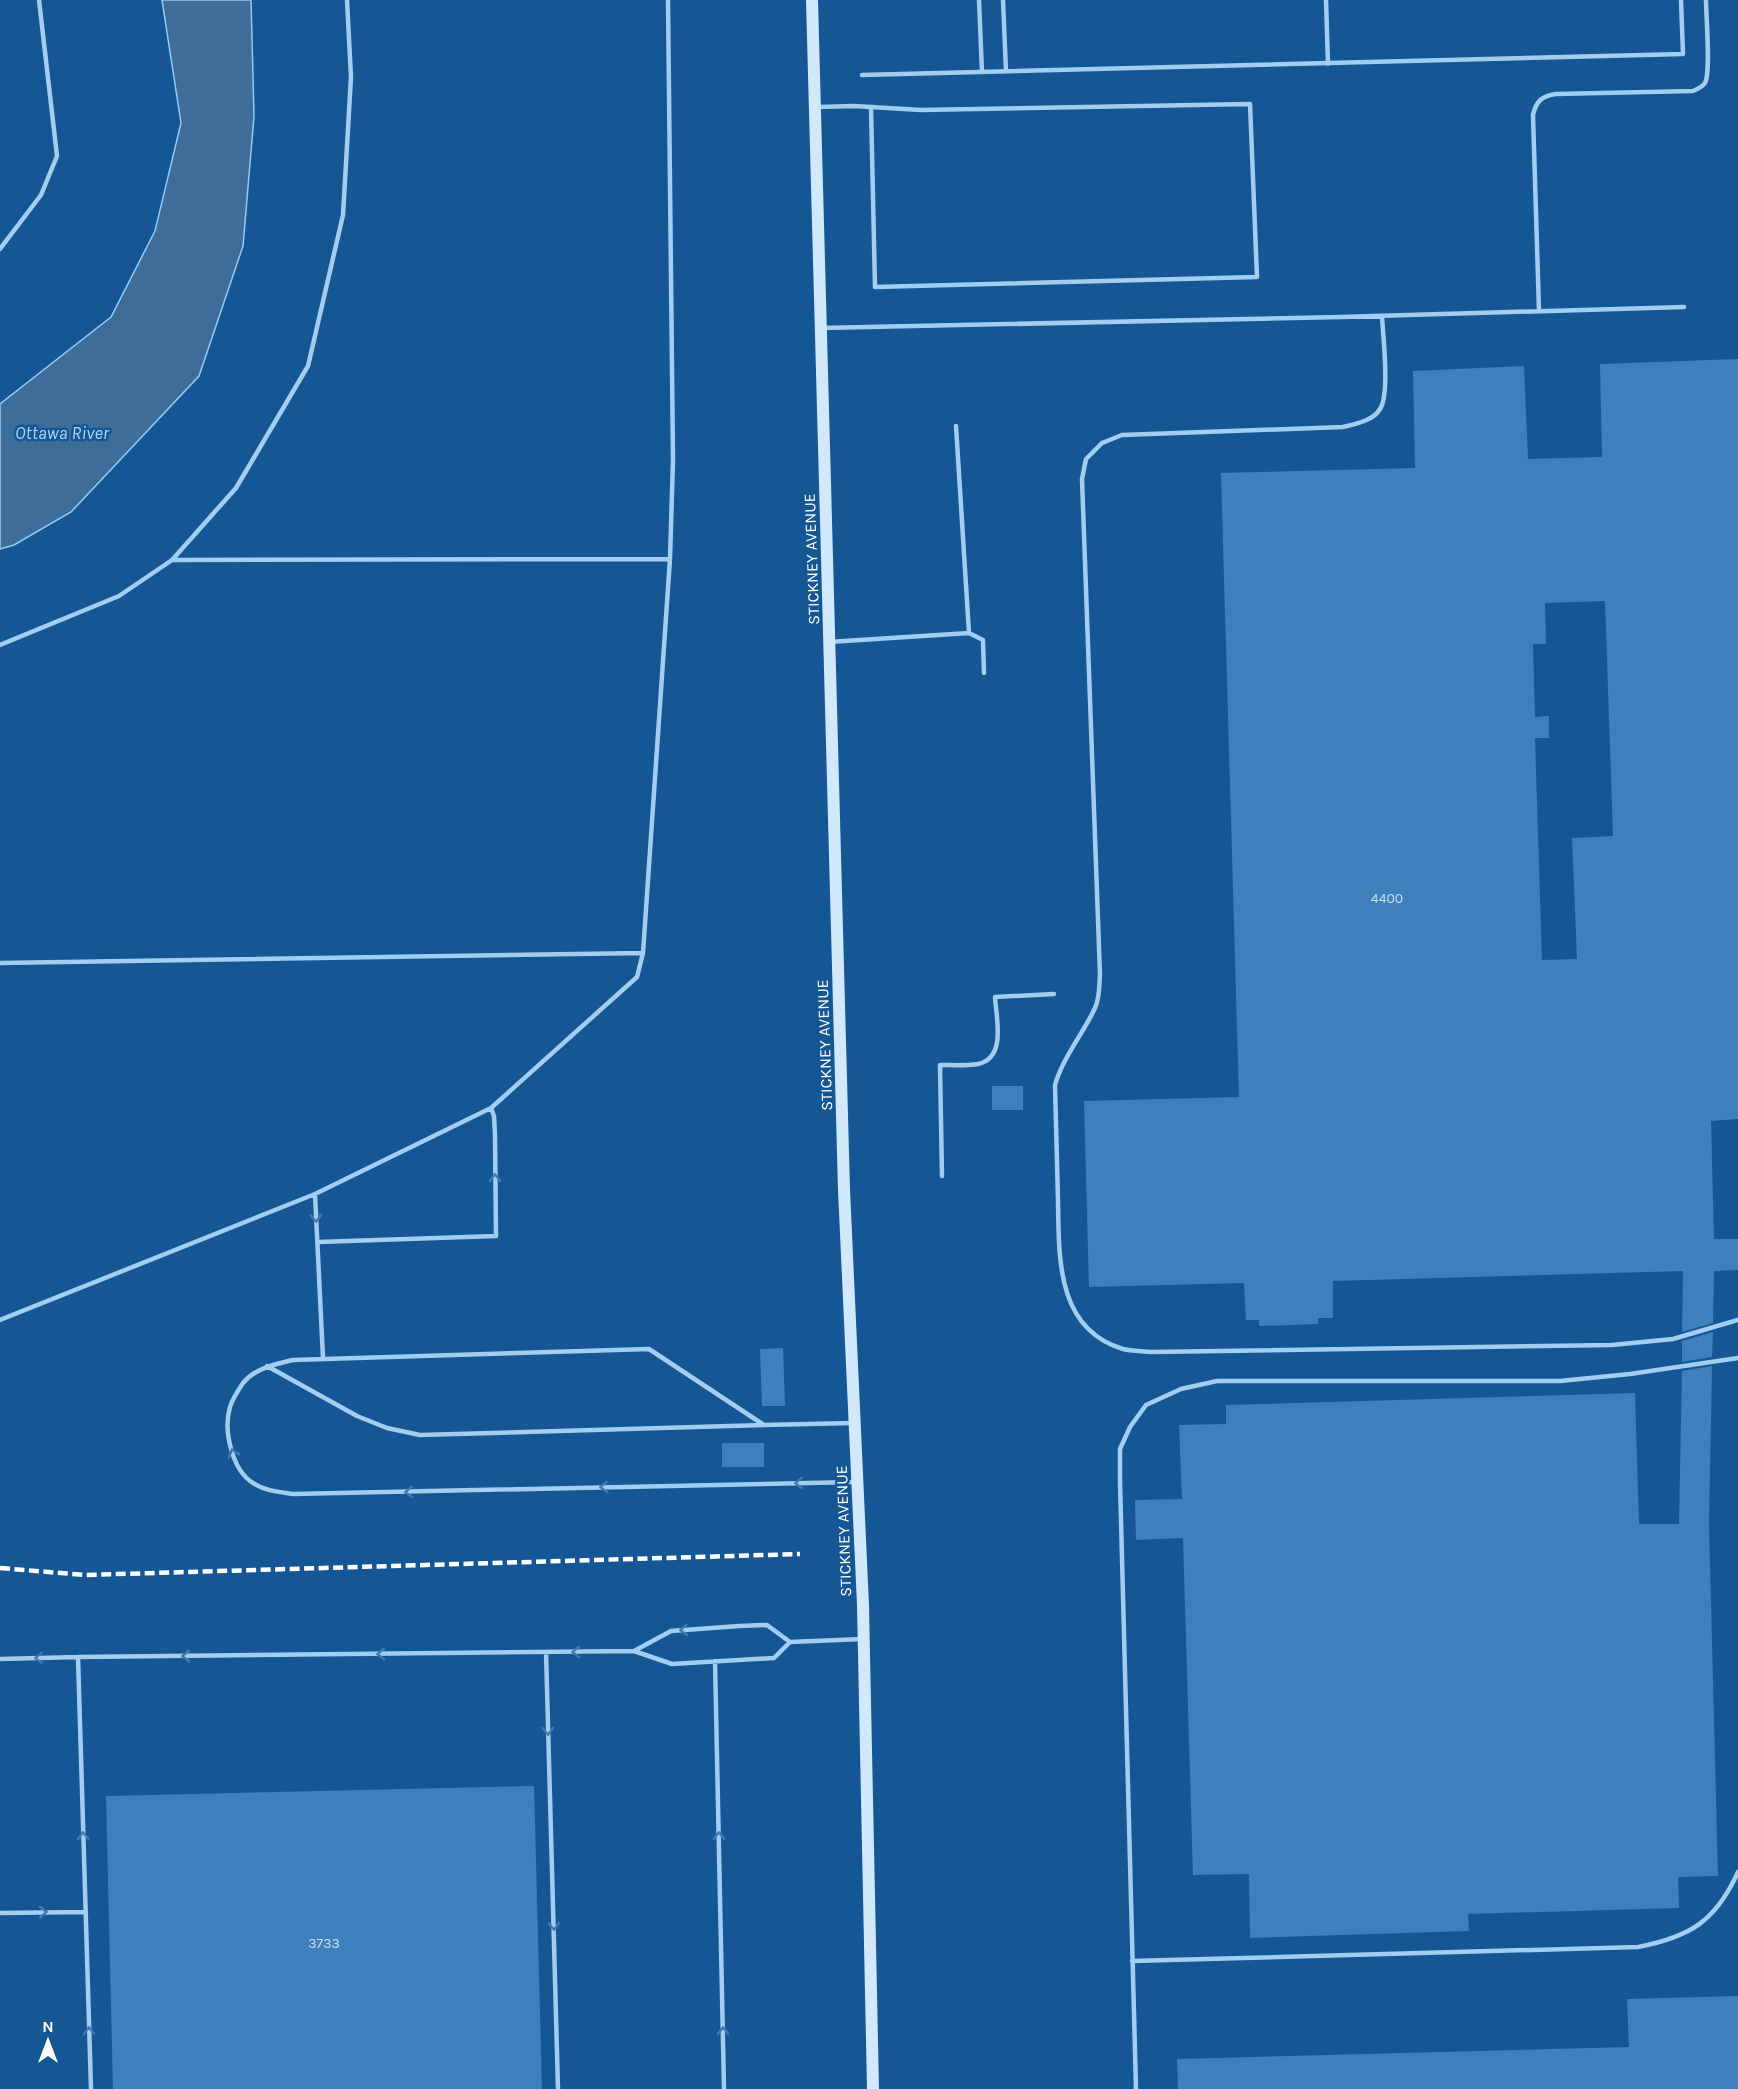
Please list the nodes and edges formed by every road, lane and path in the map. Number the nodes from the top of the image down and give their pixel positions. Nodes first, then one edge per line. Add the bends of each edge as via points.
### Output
1 (39, 0) edge
2 (347, 0) edge
3 (668, 0) edge
4 (812, 0) edge
5 (979, 0) edge
6 (1003, 0) edge
7 (1326, 0) edge
8 (1681, 0) edge
9 (1706, 0) edge
10 (1328, 64) junction
11 (1006, 71) junction
12 (982, 72) junction
13 (862, 75) dead end
14 (815, 107) junction
15 (871, 107) junction
16 (0, 249) edge
17 (1684, 307) dead end
18 (1539, 311) junction
19 (1382, 316) junction
20 (821, 328) junction
21 (956, 426) dead end
22 (670, 559) junction
23 (172, 560) junction
24 (969, 633) junction
25 (829, 642) junction
26 (0, 645) edge
27 (984, 674) dead end
28 (643, 953) junction
29 (0, 963) edge
30 (1054, 994) dead end
31 (491, 1108) junction
32 (942, 1176) dead end
33 (315, 1194) junction
34 (318, 1242) junction
35 (0, 1320) edge
36 (1738, 1320) edge
37 (323, 1358) junction
38 (1738, 1360) edge
39 (267, 1366) junction
40 (855, 1423) junction
41 (764, 1425) junction
42 (858, 1482) junction
43 (863, 1638) junction
44 (790, 1642) junction
45 (634, 1651) junction
46 (546, 1652) junction
47 (78, 1657) junction
48 (0, 1659) edge
49 (715, 1661) junction
50 (1738, 1872) edge
51 (86, 1912) junction
52 (0, 1913) edge
53 (1132, 1961) junction
54 (90, 2089) edge
55 (558, 2089) edge
56 (724, 2089) edge
57 (873, 2089) edge
58 (1136, 2089) edge

1 - 16 lane via 57,156 41,195
2 - 23 lane via 351,77 343,215 308,366 236,488
3 - 22 lane via 673,460
4 - 14 street, STICKNEY AVENUE
5 - 12 lane
6 - 11 lane
7 - 10 lane
8 - 10 lane via 1683,54
9 - 18 lane via 1707,68 1701,88 1556,94 1539,100 1533,115
10 - 11 lane
11 - 12 lane
12 - 13 lane
14 - 15 lane
14 - 20 street, STICKNEY AVENUE
15 - 15 lane via 921,110 1250,104 1257,278 875,287
17 - 18 lane
18 - 19 lane
19 - 20 lane
19 - 36 lane via 1385,394 1380,410 1362,422 1122,435 1102,443 1086,459 1082,479 1100,975 1095,1007 1055,1085 1059,1248 1062,1278 1071,1304 1084,1325 1104,1340 1124,1349 1151,1352 1612,1345 1673,1339
20 - 25 street, STICKNEY AVENUE
21 - 24 lane
22 - 23 lane
22 - 28 lane
23 - 26 lane via 119,596
24 - 25 lane
24 - 27 lane via 983,640
25 - 40 street, STICKNEY AVENUE
28 - 29 lane
28 - 31 lane via 637,977
30 - 32 lane via 995,997 996,1051 980,1064 940,1065
31 - 33 lane
34 -> 31 lane via 496,1236
33 -> 34 lane
33 - 35 lane
34 - 37 lane
37 - 39 lane
37 - 41 lane via 649,1349
38 - 53 lane via 1560,1381 1217,1381 1181,1389 1146,1405 1120,1449
39 - 41 lane via 357,1416 387,1428 420,1434
42 -> 39 lane via 345,1494 271,1491 252,1483 239,1468 229,1433 230,1407 244,1381
40 - 41 lane
40 - 42 street, STICKNEY AVENUE
42 - 43 street, STICKNEY AVENUE
43 - 44 lane
43 - 57 street, STICKNEY AVENUE
44 -> 45 lane via 766,1625 739,1626 671,1631
44 - 49 lane via 774,1658
45 -> 46 lane
45 - 49 lane via 672,1664
46 -> 47 lane
46 -> 55 lane
47 -> 48 lane
51 -> 47 lane
56 -> 49 lane
50 - 53 lane via 1722,1902 1703,1922 1684,1934 1638,1947
52 -> 51 lane
54 -> 51 lane
53 - 58 lane

